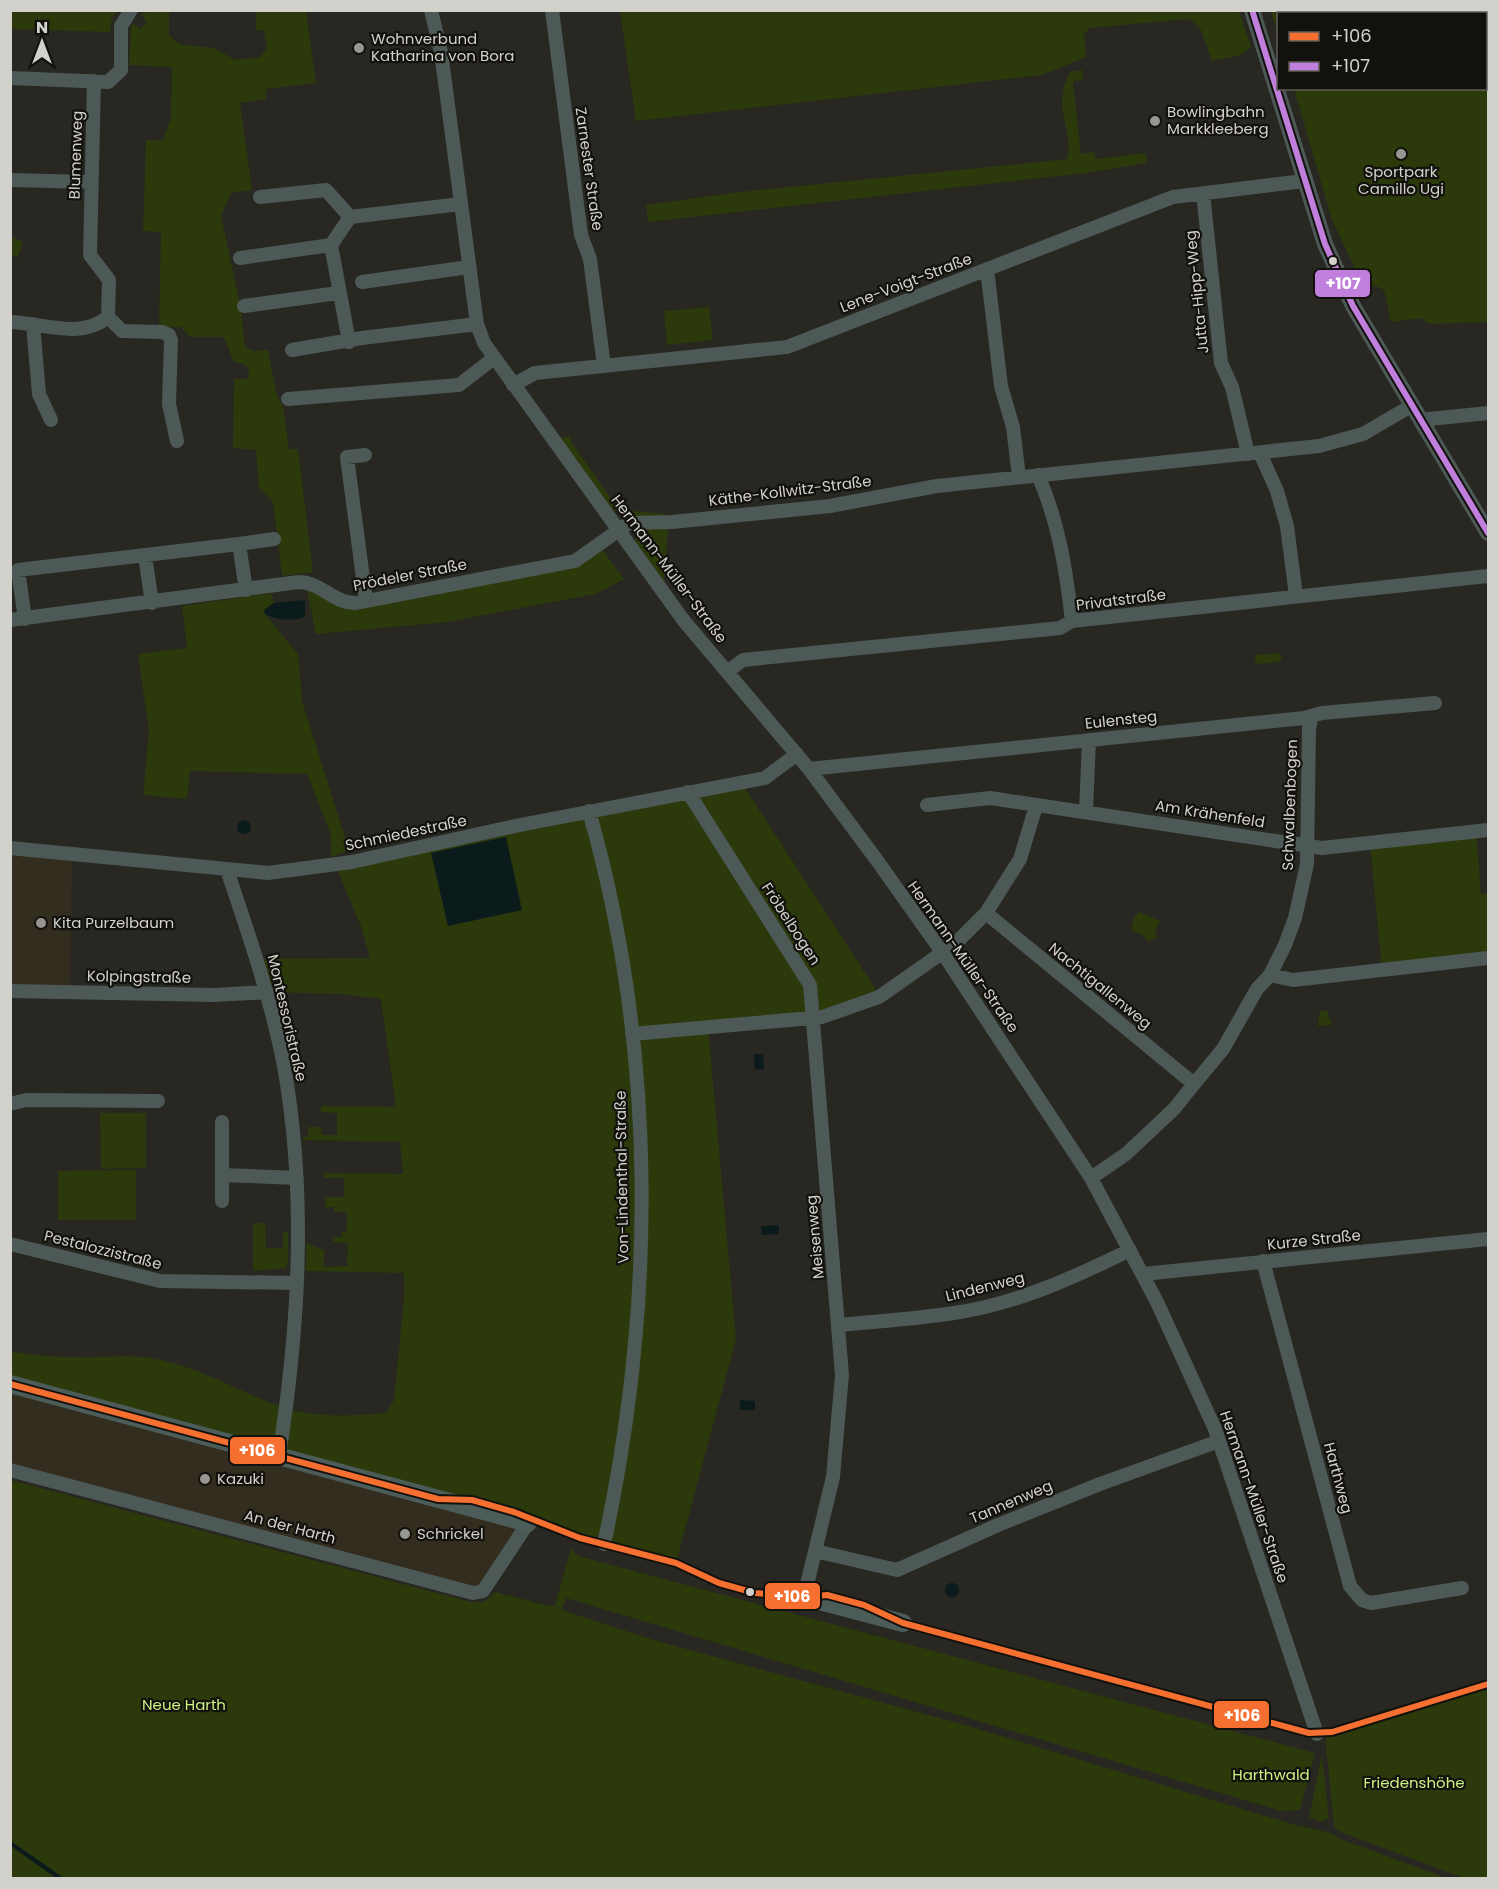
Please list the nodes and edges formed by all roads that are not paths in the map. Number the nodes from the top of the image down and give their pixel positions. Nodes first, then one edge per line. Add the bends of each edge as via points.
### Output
1 (131, 10) edge
2 (431, 10) edge
3 (441, 10) edge
4 (552, 10) edge
5 (1252, 10) edge
6 (441, 52) junction
7 (10, 78) edge
8 (94, 81) junction
9 (10, 180) edge
10 (1304, 181) junction
11 (92, 182) junction
12 (1203, 193) junction
13 (260, 197) dead end
14 (461, 204) junction
15 (350, 217) junction
16 (331, 245) junction
17 (240, 258) dead end
18 (469, 267) junction
19 (987, 269) junction
20 (362, 282) dead end
21 (339, 293) junction
22 (244, 306) dead end
23 (108, 318) junction
24 (10, 322) edge
25 (33, 324) junction
26 (477, 324) junction
27 (349, 342) junction
28 (292, 350) dead end
29 (494, 358) junction
30 (604, 366) junction
31 (513, 385) junction
32 (288, 399) dead end
33 (1416, 413) junction
34 (1488, 413) edge
35 (51, 420) dead end
36 (177, 441) dead end
37 (1254, 454) junction
38 (365, 455) dead end
39 (1038, 475) junction
40 (1019, 477) junction
41 (618, 529) junction
42 (1488, 533) edge
43 (274, 539) dead end
44 (239, 544) junction
45 (145, 556) junction
46 (1488, 576) edge
47 (246, 590) junction
48 (1296, 596) junction
49 (366, 600) junction
50 (152, 603) junction
51 (25, 619) junction
52 (10, 620) edge
53 (1072, 621) junction
54 (727, 672) junction
55 (1435, 703) dead end
56 (1312, 716) junction
57 (1089, 740) junction
58 (796, 753) junction
59 (809, 769) junction
60 (688, 792) junction
61 (927, 805) dead end
62 (1036, 806) junction
63 (589, 811) junction
64 (1086, 812) junction
65 (1488, 830) edge
66 (1306, 847) junction
67 (10, 848) edge
68 (227, 870) junction
69 (986, 913) junction
70 (942, 952) junction
71 (1488, 958) edge
72 (1270, 975) junction
73 (10, 992) edge
74 (267, 992) junction
75 (812, 1018) junction
76 (632, 1034) junction
77 (1194, 1084) junction
78 (158, 1101) dead end
79 (10, 1104) edge
80 (222, 1122) dead end
81 (222, 1175) junction
82 (297, 1178) junction
83 (1091, 1178) junction
84 (222, 1201) dead end
85 (1488, 1239) edge
86 (10, 1244) edge
87 (1130, 1250) junction
88 (1263, 1261) junction
89 (1143, 1275) junction
90 (297, 1283) junction
91 (840, 1325) junction
92 (10, 1384) edge
93 (1219, 1441) junction
94 (279, 1456) junction
95 (10, 1470) edge
96 (528, 1523) joint
97 (604, 1544) dead end
98 (816, 1551) junction
99 (1462, 1588) dead end
100 (798, 1596) joint
101 (903, 1623) dead end
102 (1317, 1734) dead end

1 - 8 street via 121,26 121,70 108,82
2 - 6 street, Hermann-Müller-Straße
3 - 6 street, Hermann-Müller-Straße
4 - 30 street, Zarnester Straße via 581,235 590,259
5 - 10 street
6 - 14 street, Hermann-Müller-Straße
7 - 8 street
8 - 11 street, Blumenweg
9 - 11 street
10 - 12 street, Lene-Voigt-Straße
10 - 33 street via 1325,244 1353,306
11 - 23 street, Blumenweg via 90,255 109,280
12 - 19 street, Lene-Voigt-Straße via 1173,197
12 - 37 street, Jutta-Hipp-Weg via 1221,363
13 - 15 street via 326,190
14 - 15 street
14 - 18 street, Hermann-Müller-Straße
15 - 16 street
16 - 17 street
16 - 21 street
18 - 20 street
18 - 26 street, Hermann-Müller-Straße
19 - 30 street, Lene-Voigt-Straße via 787,347
19 - 40 street via 1001,386 1013,427
21 - 22 street
21 - 27 street
23 - 25 street via 95,328 41,328
23 - 36 street via 122,331 169,335 169,404
24 - 25 street
25 - 35 street via 39,394
26 - 27 street
26 - 29 street, Hermann-Müller-Straße
27 - 28 street
29 - 31 street, Hermann-Müller-Straße
29 - 32 street via 459,385
30 - 31 street, Lene-Voigt-Straße via 535,373
31 - 41 street, Hermann-Müller-Straße
33 - 34 street
33 - 37 street, Käthe-Kollwitz-Straße via 1343,441
33 - 42 street
37 - 39 street, Käthe-Kollwitz-Straße
37 - 48 street via 1277,491 1287,525
38 - 49 street via 347,457
39 - 40 street, Käthe-Kollwitz-Straße
39 - 53 street via 1062,548
40 - 41 street, Käthe-Kollwitz-Straße via 937,486 830,506 629,523
41 - 49 street, Prödeler Straße via 575,561
41 - 54 street, Hermann-Müller-Straße via 684,621
43 - 44 street
44 - 45 street
44 - 47 street
45 - 50 street
45 - 51 street via 18,570
46 - 48 street, Privatstraße
47 - 49 street, Prödeler Straße via 309,582 344,602
47 - 50 street, Prödeler Straße
48 - 53 street, Privatstraße
50 - 51 street, Prödeler Straße
51 - 52 street, Prödeler Straße
53 - 54 street, Privatstraße via 1063,627 743,660
54 - 58 street, Hermann-Müller-Straße
55 - 56 street, Eulensteg
56 - 57 street, Eulensteg
56 - 66 street, Schwalbenbogen
57 - 59 street, Eulensteg
57 - 64 street
58 - 59 street, Hermann-Müller-Straße
58 - 60 street, Schmiedestraße via 765,778
59 - 70 street, Hermann-Müller-Straße
60 - 63 street, Schmiedestraße
60 - 75 street, Fröbelbogen via 810,985
61 - 62 street, Am Krähenfeld via 990,798
62 - 64 street, Am Krähenfeld
62 - 69 street via 1020,859
63 - 68 street, Schmiedestraße via 352,862 268,873
63 - 76 street, Von-Lindenthal-Straße via 615,920
64 - 66 street, Am Krähenfeld
65 - 66 street, Am Krähenfeld
66 - 72 street, Schwalbenbogen via 1295,918
67 - 68 street, Schmiedestraße
68 - 74 street, Montessoristraße
69 - 70 street via 956,944
69 - 77 street, Nachtigallenweg
70 - 75 street via 879,997
70 - 83 street, Hermann-Müller-Straße
71 - 72 street via 1293,980
72 - 77 street, Schwalbenbogen via 1257,989 1223,1049
73 - 74 street, Kolpingstraße
74 - 82 street, Montessoristraße via 284,1068
75 - 76 street
75 - 91 street, Meisenweg
76 - 97 street, Von-Lindenthal-Straße via 641,1144 640,1280 629,1404
77 - 83 street, Schwalbenbogen via 1174,1109 1126,1154
78 - 79 street via 26,1100
80 - 81 street
81 - 82 street
81 - 84 street
82 - 90 street, Montessoristraße
83 - 87 street, Hermann-Müller-Straße
85 - 88 street, Kurze Straße
86 - 90 street, Pestalozzistraße via 160,1281
87 - 89 street, Hermann-Müller-Straße
87 - 91 street, Lindenweg via 1025,1296 954,1313
88 - 89 street, Kurze Straße
88 - 99 street, Harthweg via 1355,1594 1371,1603
89 - 93 street, Hermann-Müller-Straße
90 - 94 street, Montessoristraße
91 - 98 street, Meisenweg via 840,1426
92 - 94 main road
93 - 98 street, Tannenweg via 1100,1484 897,1570
93 - 102 street, Hermann-Müller-Straße
94 - 96 main road
95 - 96 street, An der Harth via 473,1593 483,1591
98 - 100 street, Meisenweg
100 - 101 main road

